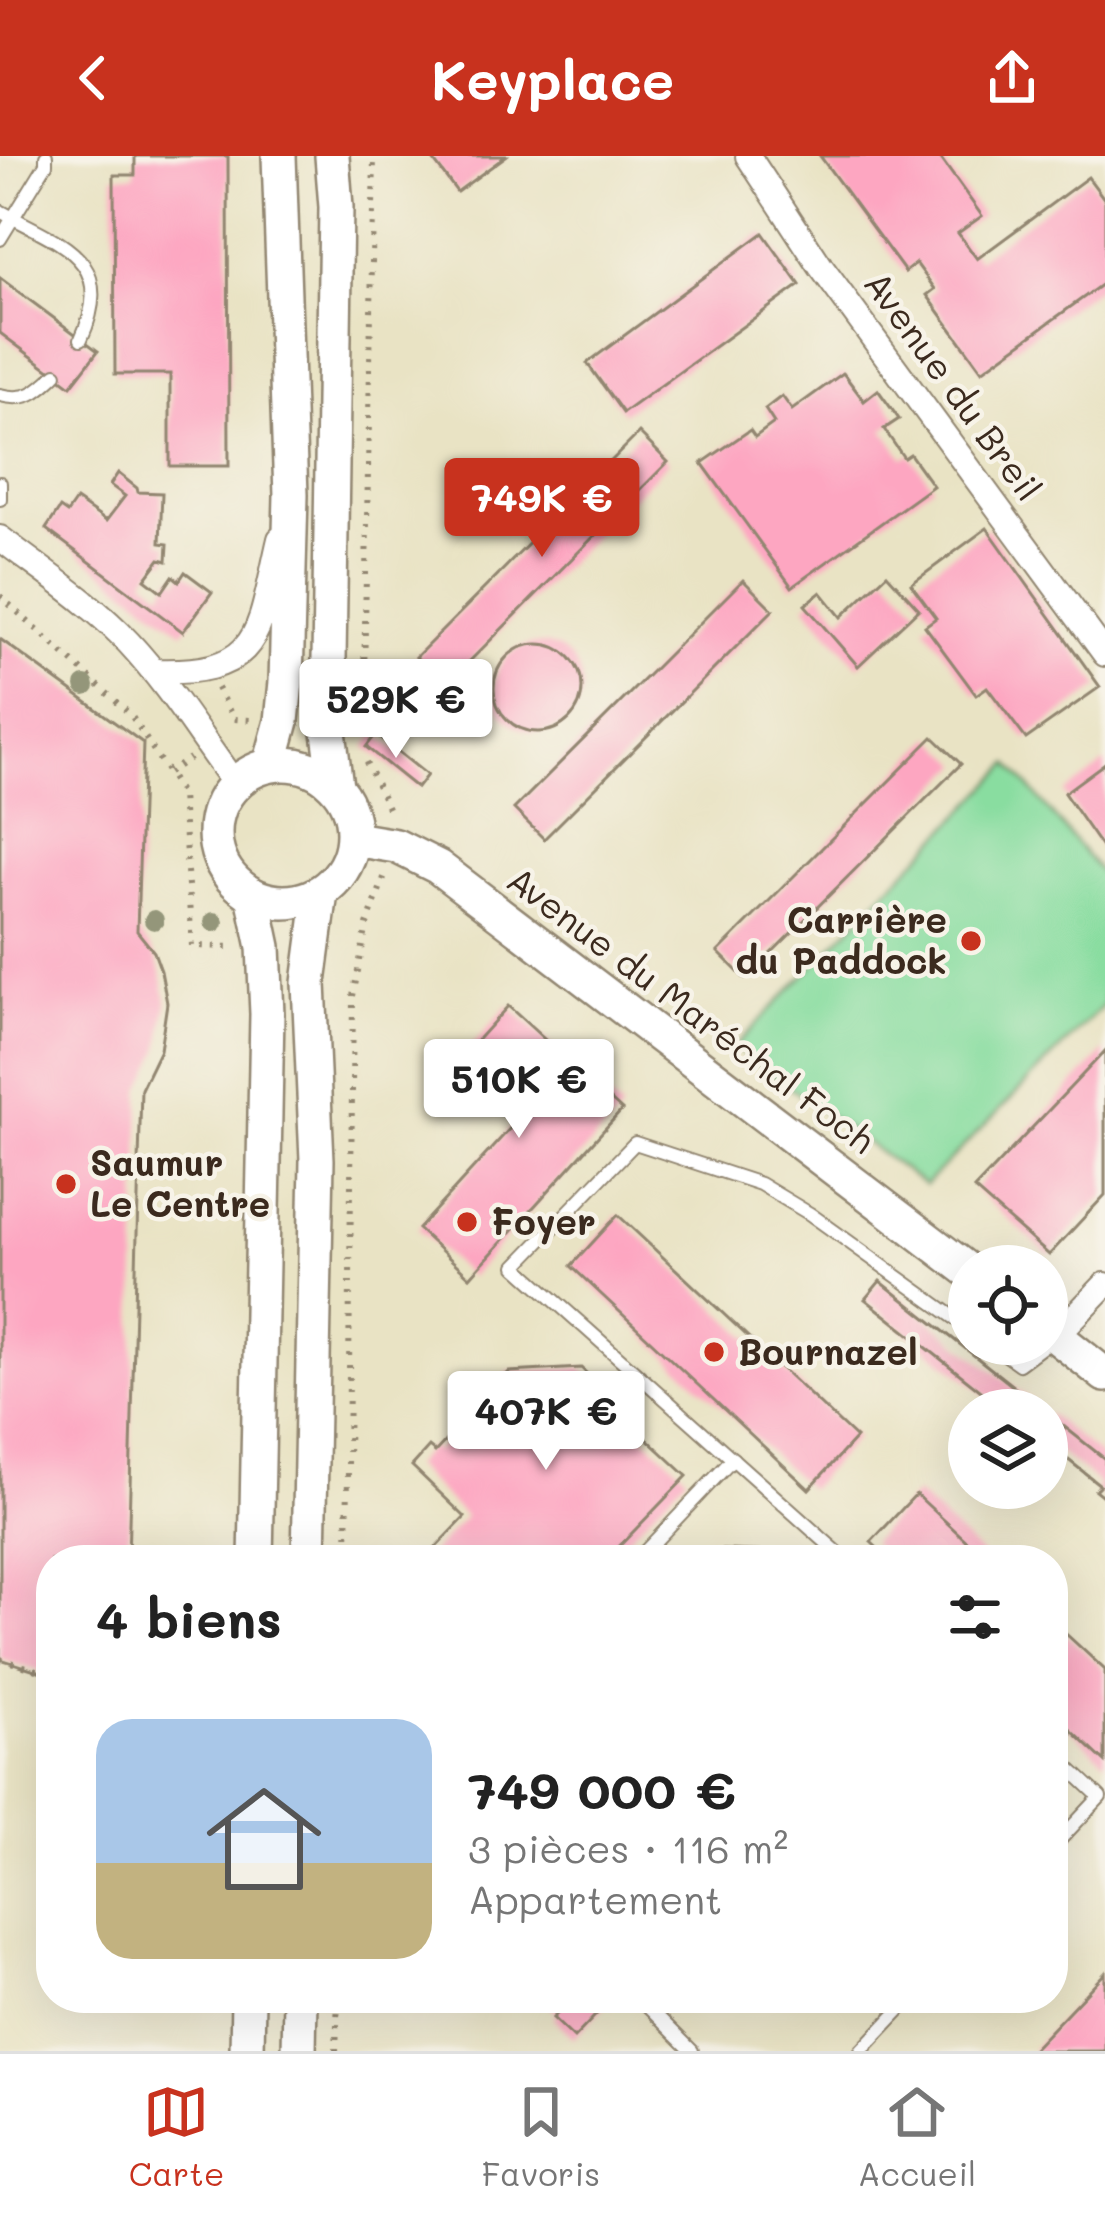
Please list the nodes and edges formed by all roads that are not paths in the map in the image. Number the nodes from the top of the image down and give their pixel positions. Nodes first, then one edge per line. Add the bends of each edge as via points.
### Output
1 (46, 156) edge
2 (279, 156) edge
3 (332, 156) edge
4 (748, 156) edge
5 (6, 215) edge
6 (0, 239) edge
7 (81, 339) dead end
8 (56, 374) dead end
9 (0, 394) edge
10 (0, 483) edge
11 (291, 495) junction
12 (0, 499) edge
13 (0, 538) edge
14 (1105, 654) edge
15 (154, 671) junction
16 (270, 765) junction
17 (235, 784) junction
18 (336, 786) junction
19 (353, 839) junction
20 (321, 892) junction
21 (253, 895) junction
22 (948, 1254) edge
23 (1105, 1285) edge
24 (948, 1313) edge
25 (1068, 1320) edge
26 (1068, 1351) edge
27 (1105, 1375) edge
28 (733, 1459) junction
29 (256, 1545) edge
30 (309, 1545) edge
31 (651, 1545) edge
32 (829, 1545) edge
33 (1068, 1767) edge
34 (1068, 1831) edge
35 (248, 2013) edge
36 (299, 2013) edge
37 (654, 2013) edge
38 (897, 2013) edge
39 (247, 2051) edge
40 (298, 2051) edge
41 (692, 2051) edge
42 (861, 2051) edge

1 - 5 lane
2 - 11 main road
3 - 18 main road via 328,724
4 - 14 street, Avenue du Breil
5 - 6 lane
5 - 7 lane via 74,253 92,275 93,306
8 - 9 lane via 34,395
10 - 12 lane
11 - 15 street via 261,619 244,650 210,671
11 - 16 main road via 286,682
13 - 15 street via 97,612
15 - 17 street
16 - 17 main road
16 - 18 main road via 306,767
17 - 21 main road via 222,801 215,844 222,865
18 - 19 main road
19 - 20 main road via 344,869
19 - 22 main road, Avenue du Maréchal Foch via 396,846 438,867
20 - 21 main road via 300,901
20 - 30 main road via 309,983 317,1160
21 - 29 main road via 267,1014
23 - 25 street
24 - 28 lane via 760,1184 634,1143 516,1266
26 - 27 main road
28 - 31 lane
28 - 32 lane
33 - 34 lane via 1100,1797
35 - 39 main road
36 - 40 main road
37 - 41 lane
38 - 42 lane

